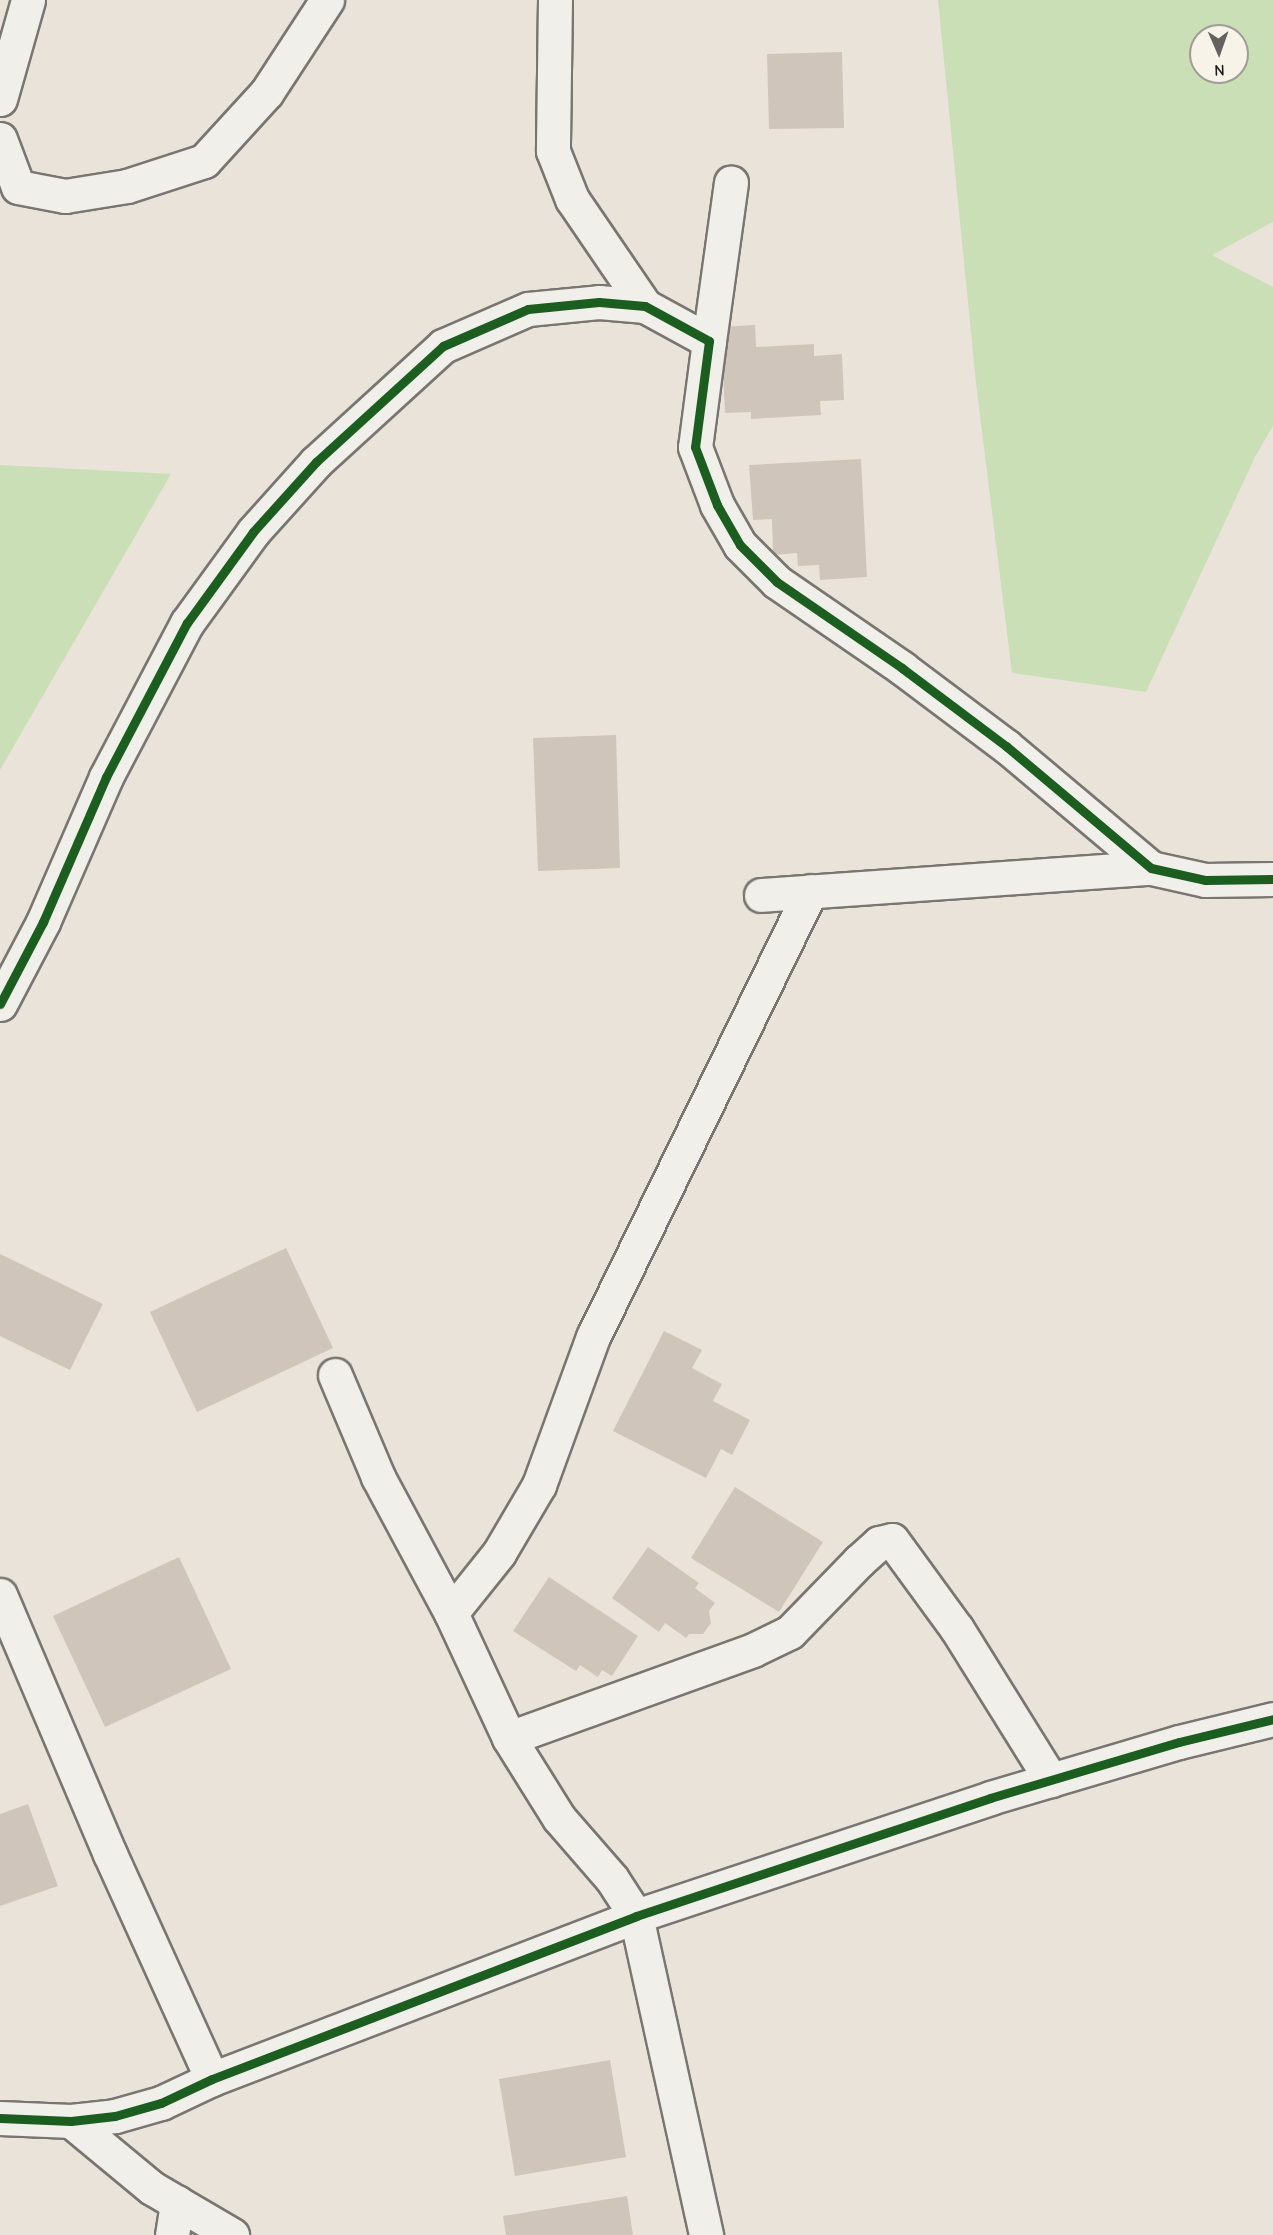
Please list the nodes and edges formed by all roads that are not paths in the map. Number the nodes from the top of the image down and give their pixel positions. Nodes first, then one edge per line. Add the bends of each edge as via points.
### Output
1 (28, 0) edge
2 (327, 0) edge
3 (555, 0) edge
4 (0, 99) edge
5 (0, 139) edge
6 (731, 183) dead end
7 (645, 306) junction
8 (709, 341) junction
9 (1151, 868) junction
10 (1273, 879) edge
11 (811, 891) junction
12 (761, 895) dead end
13 (0, 1004) edge
14 (335, 1375) dead end
15 (0, 1595) edge
16 (451, 1613) junction
17 (11, 1639) edge
18 (1273, 1719) edge
19 (509, 1738) junction
20 (1051, 1780) junction
21 (636, 1916) junction
22 (212, 2079) junction
23 (0, 2118) edge
24 (71, 2121) junction
25 (177, 2202) junction
26 (172, 2235) edge
27 (232, 2235) edge
28 (706, 2235) edge

1 - 4 street
2 - 5 street via 267,92 204,161 127,186 65,196 18,187
3 - 7 street via 553,152 573,199
6 - 8 street
7 - 8 street
7 - 13 street via 599,302 528,309 443,346 315,462 253,532 187,623 106,777 43,922
8 - 9 street via 695,447 717,505 740,545 777,582 1006,746
9 - 10 street via 1204,880
9 - 11 street
11 - 12 street
11 - 16 street via 593,1337 539,1485 499,1553
14 - 16 street via 378,1477
15 - 17 street
16 - 19 street
17 - 22 street
18 - 20 street
19 - 20 street via 753,1650 790,1632 879,1543 892,1540 957,1629
19 - 21 street via 560,1818 612,1879
20 - 21 street
21 - 22 street
21 - 28 street
22 - 24 street via 161,2103
23 - 24 street
24 - 25 street via 152,2188
25 - 26 street
25 - 27 street

